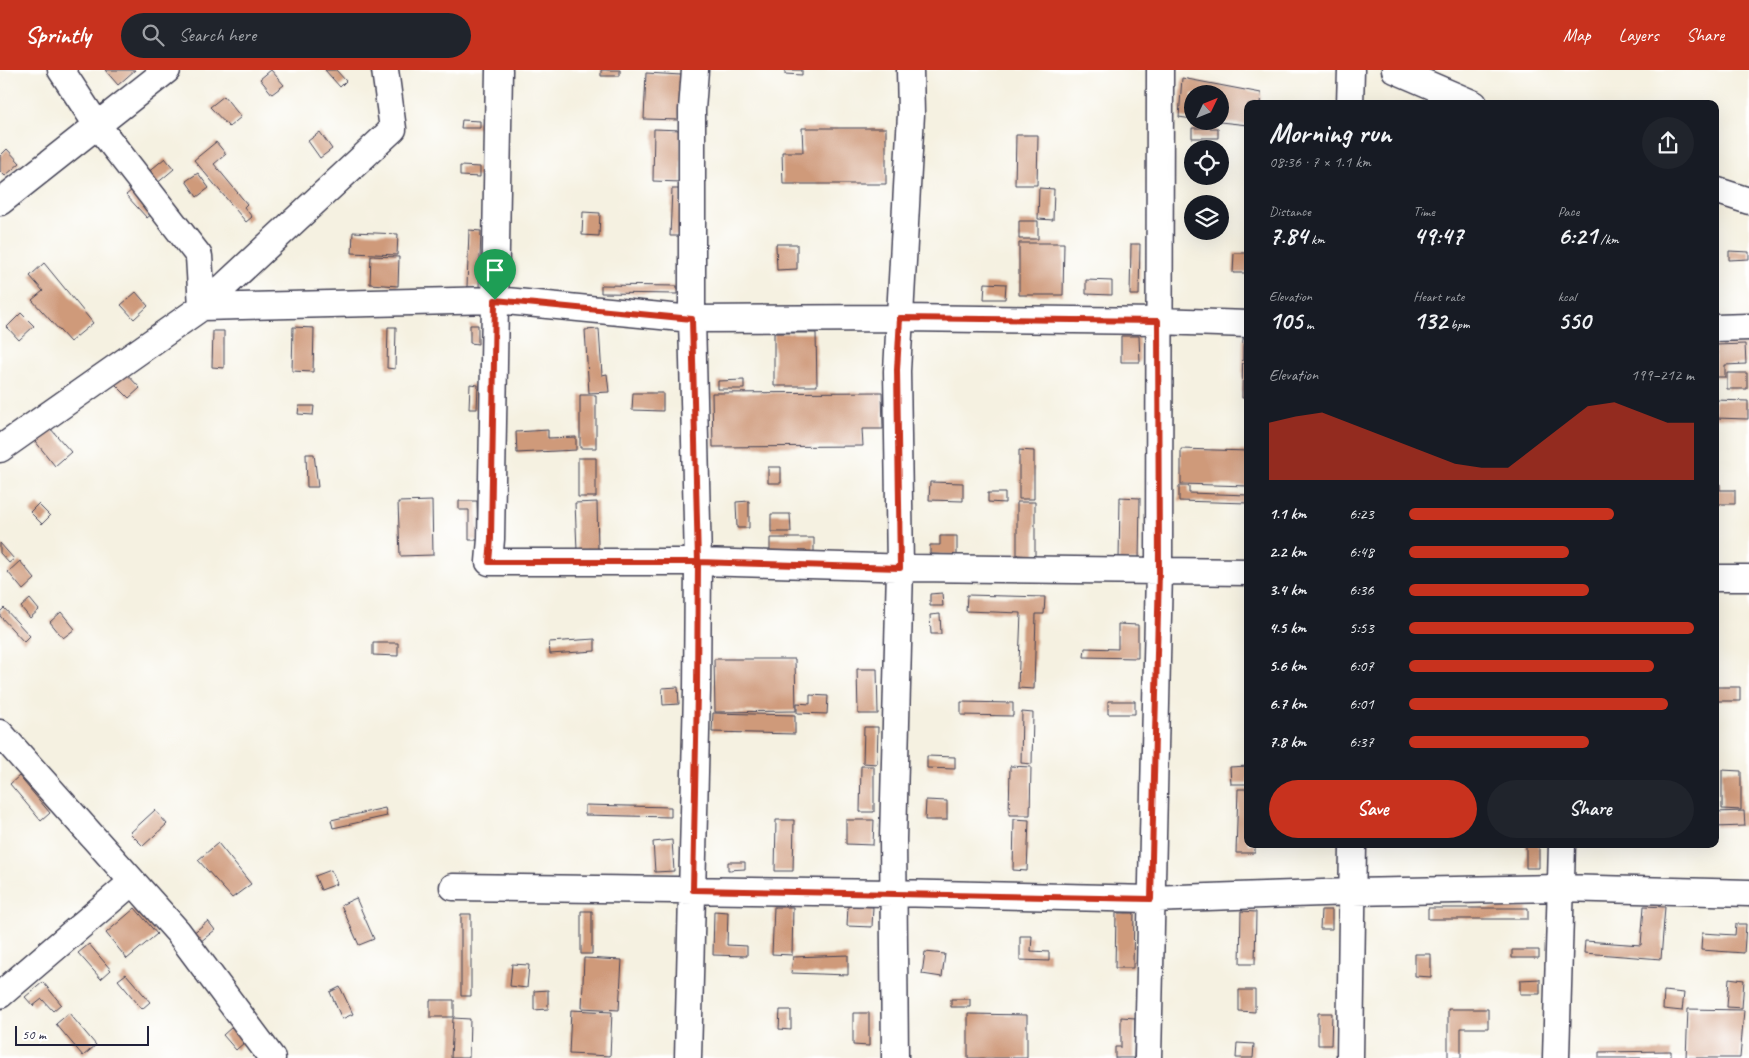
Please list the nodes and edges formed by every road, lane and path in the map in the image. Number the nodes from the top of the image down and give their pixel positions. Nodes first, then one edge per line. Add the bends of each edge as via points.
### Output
1 (61, 70) edge
2 (166, 70) edge
3 (385, 70) edge
4 (499, 70) edge
5 (696, 70) edge
6 (910, 70) edge
7 (1160, 70) edge
8 (1351, 70) edge
9 (1395, 70) edge
10 (1350, 100) edge
11 (1465, 100) edge
12 (97, 125) junction
13 (1719, 191) edge
14 (1749, 201) edge
15 (0, 202) edge
16 (495, 300) junction
17 (202, 307) junction
18 (900, 318) junction
19 (692, 319) junction
20 (1158, 321) junction
21 (1244, 324) edge
22 (1749, 327) edge
23 (1719, 328) edge
24 (3, 440) edge
25 (698, 562) junction
26 (900, 568) junction
27 (1159, 571) junction
28 (1244, 572) edge
29 (1719, 578) edge
30 (1749, 578) edge
31 (0, 733) edge
32 (1353, 848) edge
33 (1562, 848) edge
34 (132, 882) junction
35 (453, 887) dead end
36 (1561, 888) junction
37 (693, 890) junction
38 (1352, 892) junction
39 (893, 893) junction
40 (1749, 893) edge
41 (1151, 899) junction
42 (0, 995) edge
43 (269, 1057) edge
44 (688, 1058) edge
45 (895, 1058) edge
46 (1148, 1058) edge
47 (1350, 1058) edge
48 (1556, 1058) edge

1 - 12 street
2 - 12 street
3 - 17 street via 393,129
4 - 16 street
5 - 19 street via 692,110
6 - 18 street via 911,114
7 - 20 street
8 - 10 street
9 - 11 street
12 - 15 street
12 - 17 street via 199,256
13 - 14 street
16 - 17 street
16 - 19 street
16 - 25 street via 489,562
17 - 24 street
18 - 19 street
18 - 20 street
18 - 26 street via 897,370
19 - 25 street
20 - 21 street
20 - 27 street
22 - 23 street
25 - 26 street
25 - 37 street
26 - 27 street
26 - 39 street
27 - 28 street
27 - 41 street
29 - 30 street
31 - 34 street
32 - 38 street
33 - 36 street
34 - 42 street
34 - 43 street via 178,932
35 - 37 street
36 - 38 street
36 - 40 street
36 - 48 street
37 - 39 street
37 - 44 street
38 - 41 street
38 - 47 street
39 - 41 street
39 - 45 street
41 - 46 street

